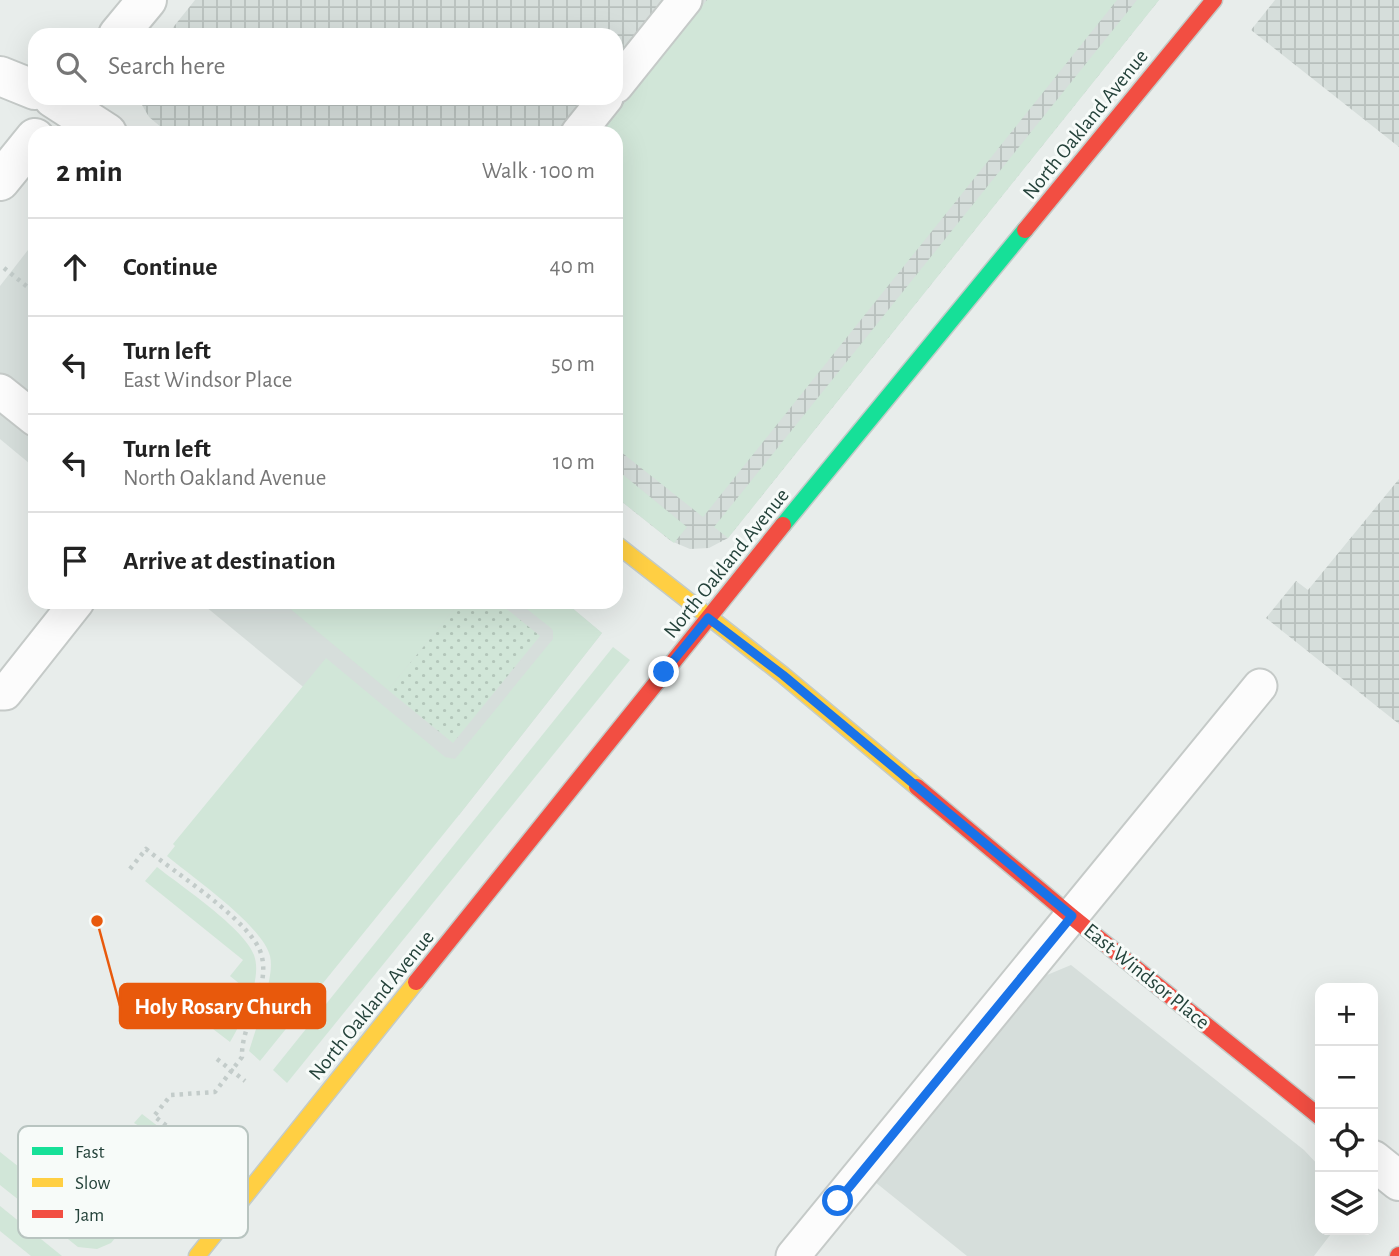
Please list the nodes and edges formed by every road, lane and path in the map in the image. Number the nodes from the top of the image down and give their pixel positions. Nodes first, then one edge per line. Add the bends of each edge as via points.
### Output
1 (147, 0) edge
2 (685, 0) edge
3 (1214, 0) edge
4 (124, 28) edge
5 (0, 76) edge
6 (623, 77) edge
7 (28, 87) edge
8 (51, 105) edge
9 (66, 105) edge
10 (600, 105) edge
11 (42, 126) edge
12 (97, 126) edge
13 (584, 126) edge
14 (28, 147) edge
15 (0, 181) edge
16 (4, 268) dead end
17 (28, 287) edge
18 (0, 391) edge
19 (28, 413) edge
20 (623, 550) edge
21 (72, 609) edge
22 (708, 618) junction
23 (1260, 685) dead end
24 (0, 693) edge
25 (130, 869) dead end
26 (1072, 916) junction
27 (217, 1059) dead end
28 (232, 1070) junction
29 (245, 1081) dead end
30 (1315, 1113) edge
31 (167, 1126) edge
32 (1378, 1164) edge
33 (1399, 1181) edge
34 (248, 1192) edge
35 (211, 1238) edge
36 (197, 1256) edge
37 (793, 1256) edge

1 - 4 street
2 - 6 lane
3 - 22 street, North Oakland Avenue
5 - 7 street
8 - 11 street
9 - 12 street
10 - 13 lane
14 - 15 street
16 - 17 path
18 - 19 lane
20 - 22 street, East Windsor Place
21 - 24 lane via 5,694
22 - 26 street, East Windsor Place
22 - 34 street, North Oakland Avenue
23 - 26 lane
25 - 28 path via 146,849 233,918 257,944 262,956 261,988 242,1057
26 - 30 street, East Windsor Place
26 - 37 lane
27 - 28 path
28 - 29 path
28 - 31 path via 215,1092 171,1095 154,1116
32 - 33 street
35 - 36 street, North Oakland Avenue

